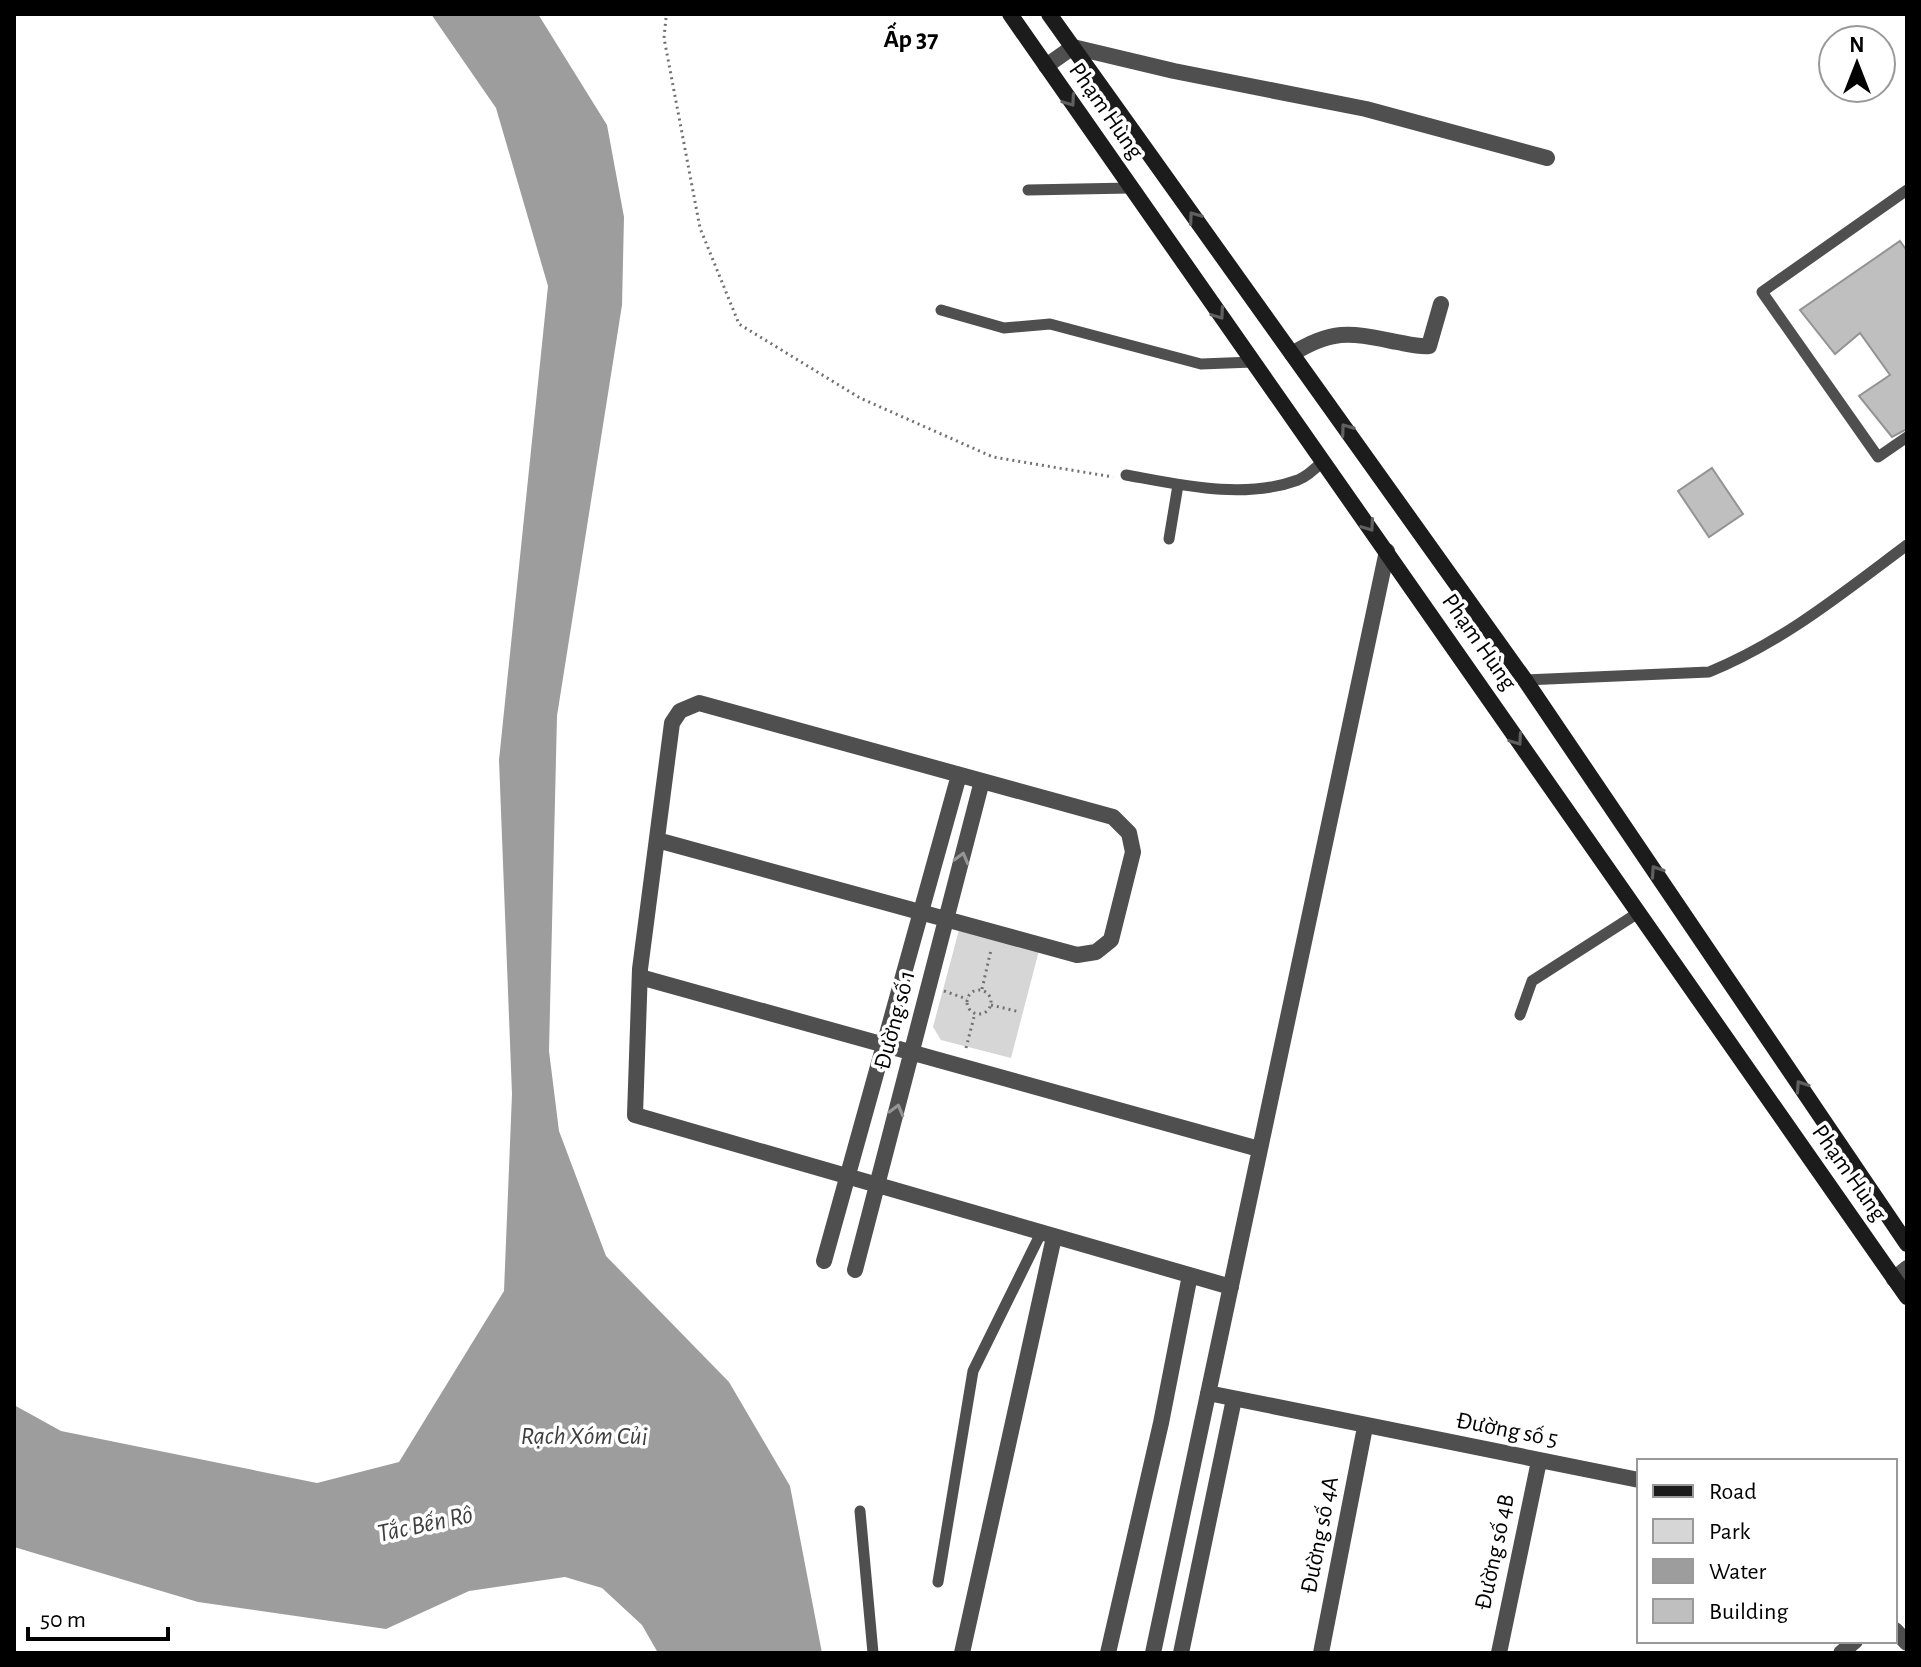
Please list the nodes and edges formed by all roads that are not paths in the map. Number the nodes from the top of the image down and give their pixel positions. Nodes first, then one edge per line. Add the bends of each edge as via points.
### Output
1 (1010, 14) edge
2 (1049, 14) edge
3 (1073, 47) junction
4 (1046, 66) junction
5 (1547, 158) dead end
6 (1130, 188) junction
7 (1028, 190) dead end
8 (1907, 190) edge
9 (1441, 304) dead end
10 (941, 310) dead end
11 (1292, 354) junction
12 (1253, 362) junction
13 (1907, 437) edge
14 (1323, 461) junction
15 (1122, 476) road end
16 (1178, 485) junction
17 (1169, 539) dead end
18 (1907, 545) edge
19 (1387, 551) junction
20 (1525, 680) junction
21 (959, 775) junction
22 (982, 781) junction
23 (657, 840) junction
24 (1638, 913) junction
25 (921, 914) junction
26 (946, 921) junction
27 (640, 977) junction
28 (1520, 1015) dead end
29 (884, 1044) junction
30 (912, 1052) junction
31 (1259, 1149) junction
32 (848, 1177) junction
33 (877, 1185) junction
34 (1048, 1235) junction
35 (1907, 1244) edge
36 (824, 1261) dead end
37 (855, 1270) dead end
38 (1900, 1274) edge
39 (1190, 1275) junction
40 (1231, 1287) junction
41 (1907, 1297) edge
42 (1208, 1393) junction
43 (1234, 1399) junction
44 (1365, 1427) junction
45 (1539, 1461) junction
46 (1637, 1480) edge
47 (860, 1511) dead end
48 (938, 1582) dead end
49 (873, 1653) edge
50 (962, 1653) edge
51 (1108, 1653) edge
52 (1153, 1653) edge
53 (1181, 1653) edge
54 (1321, 1653) edge
55 (1499, 1653) edge

1 - 4 main road, Phạm Hùng
2 - 3 main road, Phạm Hùng
3 - 4 street
3 - 5 street via 1366,109
11 -> 3 main road, Phạm Hùng
4 -> 6 main road, Phạm Hùng
6 - 7 lane
6 -> 12 main road, Phạm Hùng
8 - 13 lane via 1762,292 1878,457
9 - 11 street via 1429,346 1342,334 1315,340
10 - 12 lane via 1004,328 1050,324 1201,364
20 -> 11 main road, Phạm Hùng
12 - 14 main road, Phạm Hùng
14 - 16 lane via 1302,479 1263,489
14 -> 19 main road, Phạm Hùng
15 - 16 lane
16 - 17 lane
18 - 20 lane via 1798,625 1709,672
19 -> 24 main road, Phạm Hùng
19 - 31 street
35 -> 20 main road, Phạm Hùng
21 - 22 street
21 - 23 street via 699,703 680,711 672,723
21 - 25 street
26 -> 22 street, Đường số 1
22 - 26 street via 1113,817 1129,833 1133,852 1111,940 1096,952 1077,955
23 - 25 street
23 - 27 street
24 - 28 lane via 1532,981
24 - 38 main road, Phạm Hùng
25 - 26 street
25 - 29 street
26 - 30 street, Đường số 1
27 - 29 street
27 - 32 street via 635,1115
29 - 30 street
29 - 32 street
30 - 31 street
33 -> 30 street, Đường số 1
31 - 40 street
32 - 33 street
32 - 36 street
33 - 34 street
33 - 37 street, Đường số 1
34 - 39 street
34 - 48 lane via 973,1371
34 - 50 street
38 - 41 main road, Phạm Hùng
39 - 40 street
39 - 51 street
40 - 42 street
42 - 43 street, Đường số 5
42 - 52 street
43 - 44 street, Đường số 5
43 - 53 street
44 - 45 street, Đường số 5
44 - 54 street, Đường số 4A
45 - 46 street, Đường số 5
45 - 55 street, Đường số 4B
47 - 49 lane

